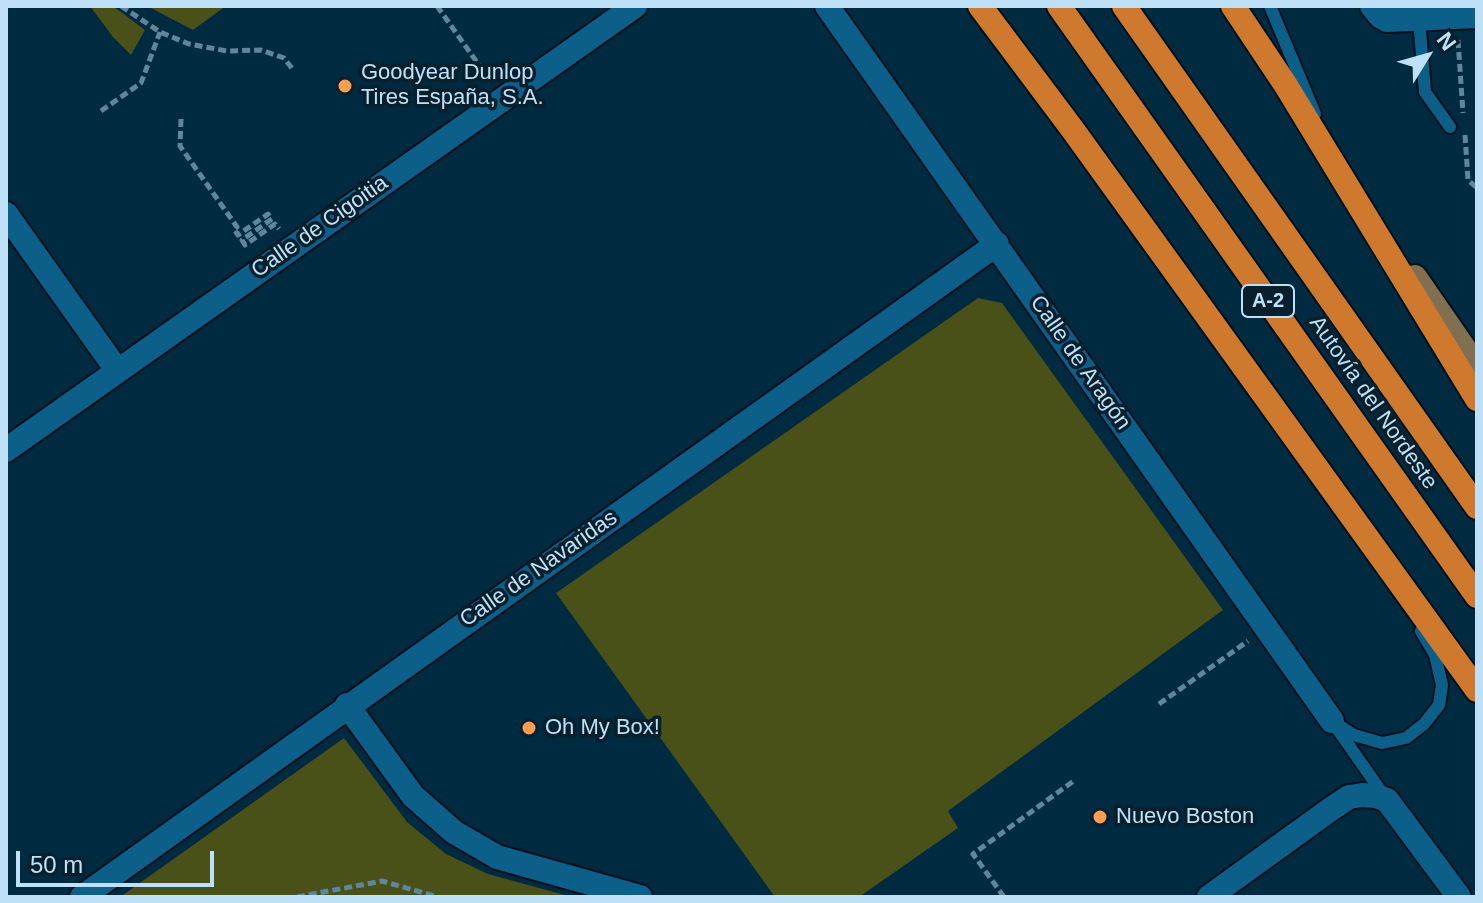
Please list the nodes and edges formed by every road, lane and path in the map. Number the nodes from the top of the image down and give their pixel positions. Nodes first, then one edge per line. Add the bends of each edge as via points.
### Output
1 (121, 6) edge
2 (437, 6) edge
3 (635, 6) edge
4 (827, 6) edge
5 (980, 6) edge
6 (996, 6) edge
7 (1059, 6) edge
8 (1124, 6) edge
9 (1233, 6) edge
10 (1270, 6) edge
11 (1372, 6) edge
12 (1425, 15) edge
13 (1477, 16) edge
14 (160, 32) junction
15 (294, 71) dead end
16 (497, 89) dead end
17 (101, 111) dead end
18 (181, 119) dead end
19 (1450, 127) dead end
20 (1349, 189) junction
21 (10, 227) edge
22 (285, 238) dead end
23 (997, 244) junction
24 (1477, 367) edge
25 (117, 370) junction
26 (1477, 399) edge
27 (6, 450) edge
28 (1476, 505) edge
29 (1378, 555) junction
30 (1477, 596) edge
31 (1255, 636) dead end
32 (1477, 688) edge
33 (1159, 704) dead end
34 (347, 705) junction
35 (1332, 721) junction
36 (1075, 780) dead end
37 (1387, 800) junction
38 (1001, 896) edge
39 (82, 897) edge
40 (297, 897) edge
41 (438, 897) edge
42 (640, 897) edge
43 (1209, 897) edge
44 (1459, 897) edge

1 - 14 path
2 - 16 path
3 - 25 street, Calle de Cigoitia
4 - 23 street, Calle de Aragón
5 - 29 highway
6 - 32 highway via 1388,549
7 - 30 highway, Autovía del Nordeste / A-2
8 - 28 highway, Autovía del Nordeste / A-2
9 - 20 highway
10 - 20 lane
11 - 12 street via 1387,20
12 - 13 street
12 - 19 lane via 1425,92
14 - 15 path via 189,44 261,50 284,58
14 - 17 path via 141,83
18 - 22 path via 180,146 238,235 268,214 272,219 242,240 245,245 275,224
20 - 24 main road
20 - 26 highway
21 - 25 street
23 - 34 street, Calle de Navaridas
23 - 35 street, Calle de Aragón
25 - 27 street, Calle de Cigoitia
29 - 32 highway
29 - 35 lane via 1435,655 1442,685 1439,705 1406,738 1382,743
31 - 33 path
34 - 39 street, Calle de Navaridas
34 - 42 street via 413,796 454,832 497,857
35 - 37 lane
36 - 38 path via 973,854
37 - 43 street via 1349,797
37 - 44 street
40 - 41 path via 382,881

